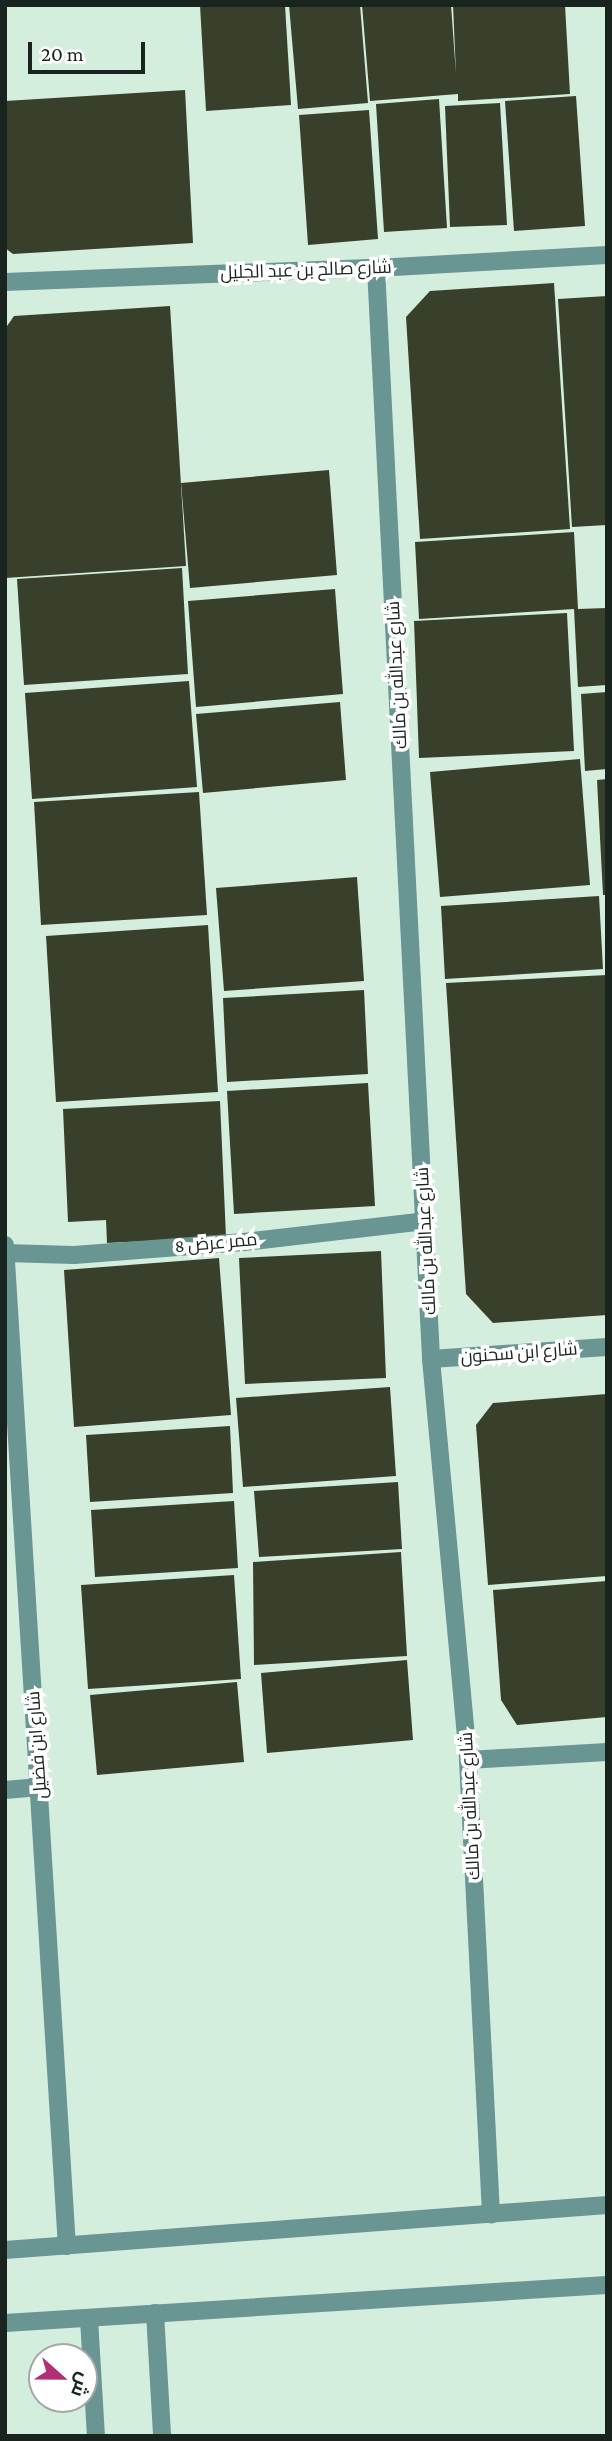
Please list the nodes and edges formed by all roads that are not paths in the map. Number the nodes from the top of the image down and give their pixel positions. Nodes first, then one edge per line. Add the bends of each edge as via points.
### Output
1 (607, 255) edge
2 (376, 268) junction
3 (5, 282) edge
4 (425, 1222) junction
5 (5, 1245) edge
6 (6, 1253) edge
7 (607, 1347) edge
8 (431, 1359) junction
9 (607, 1752) edge
10 (468, 1760) junction
11 (40, 1787) junction
12 (5, 1790) edge
13 (607, 2205) edge
14 (491, 2214) junction
15 (67, 2246) junction
16 (5, 2250) edge
17 (607, 2285) edge
18 (155, 2312) junction
19 (89, 2319) junction
20 (5, 2323) edge
21 (96, 2436) edge
22 (162, 2436) edge

1 - 2 street, شارع صالح بن عبد الجليل
2 - 3 street, شارع صالح بن عبد الجليل
2 - 4 street, شارع عبدالله بن مالك
4 - 6 street, ممر عرض 8 via 113,1252
4 - 8 street, شارع عبدالله بن مالك
5 - 6 street, شارع ابن فضيل
6 - 11 street, شارع ابن فضيل
7 - 8 street, شارع ابن سحنون
8 - 10 street, شارع عبدالله بن مالك
9 - 10 street
10 - 14 street, شارع عبدالله بن مالك
11 - 12 street
11 - 15 street, شارع ابن فضيل
13 - 14 street
14 - 15 street
15 - 16 street
17 - 18 street
18 - 19 street
18 - 22 street
19 - 20 street
19 - 21 street

